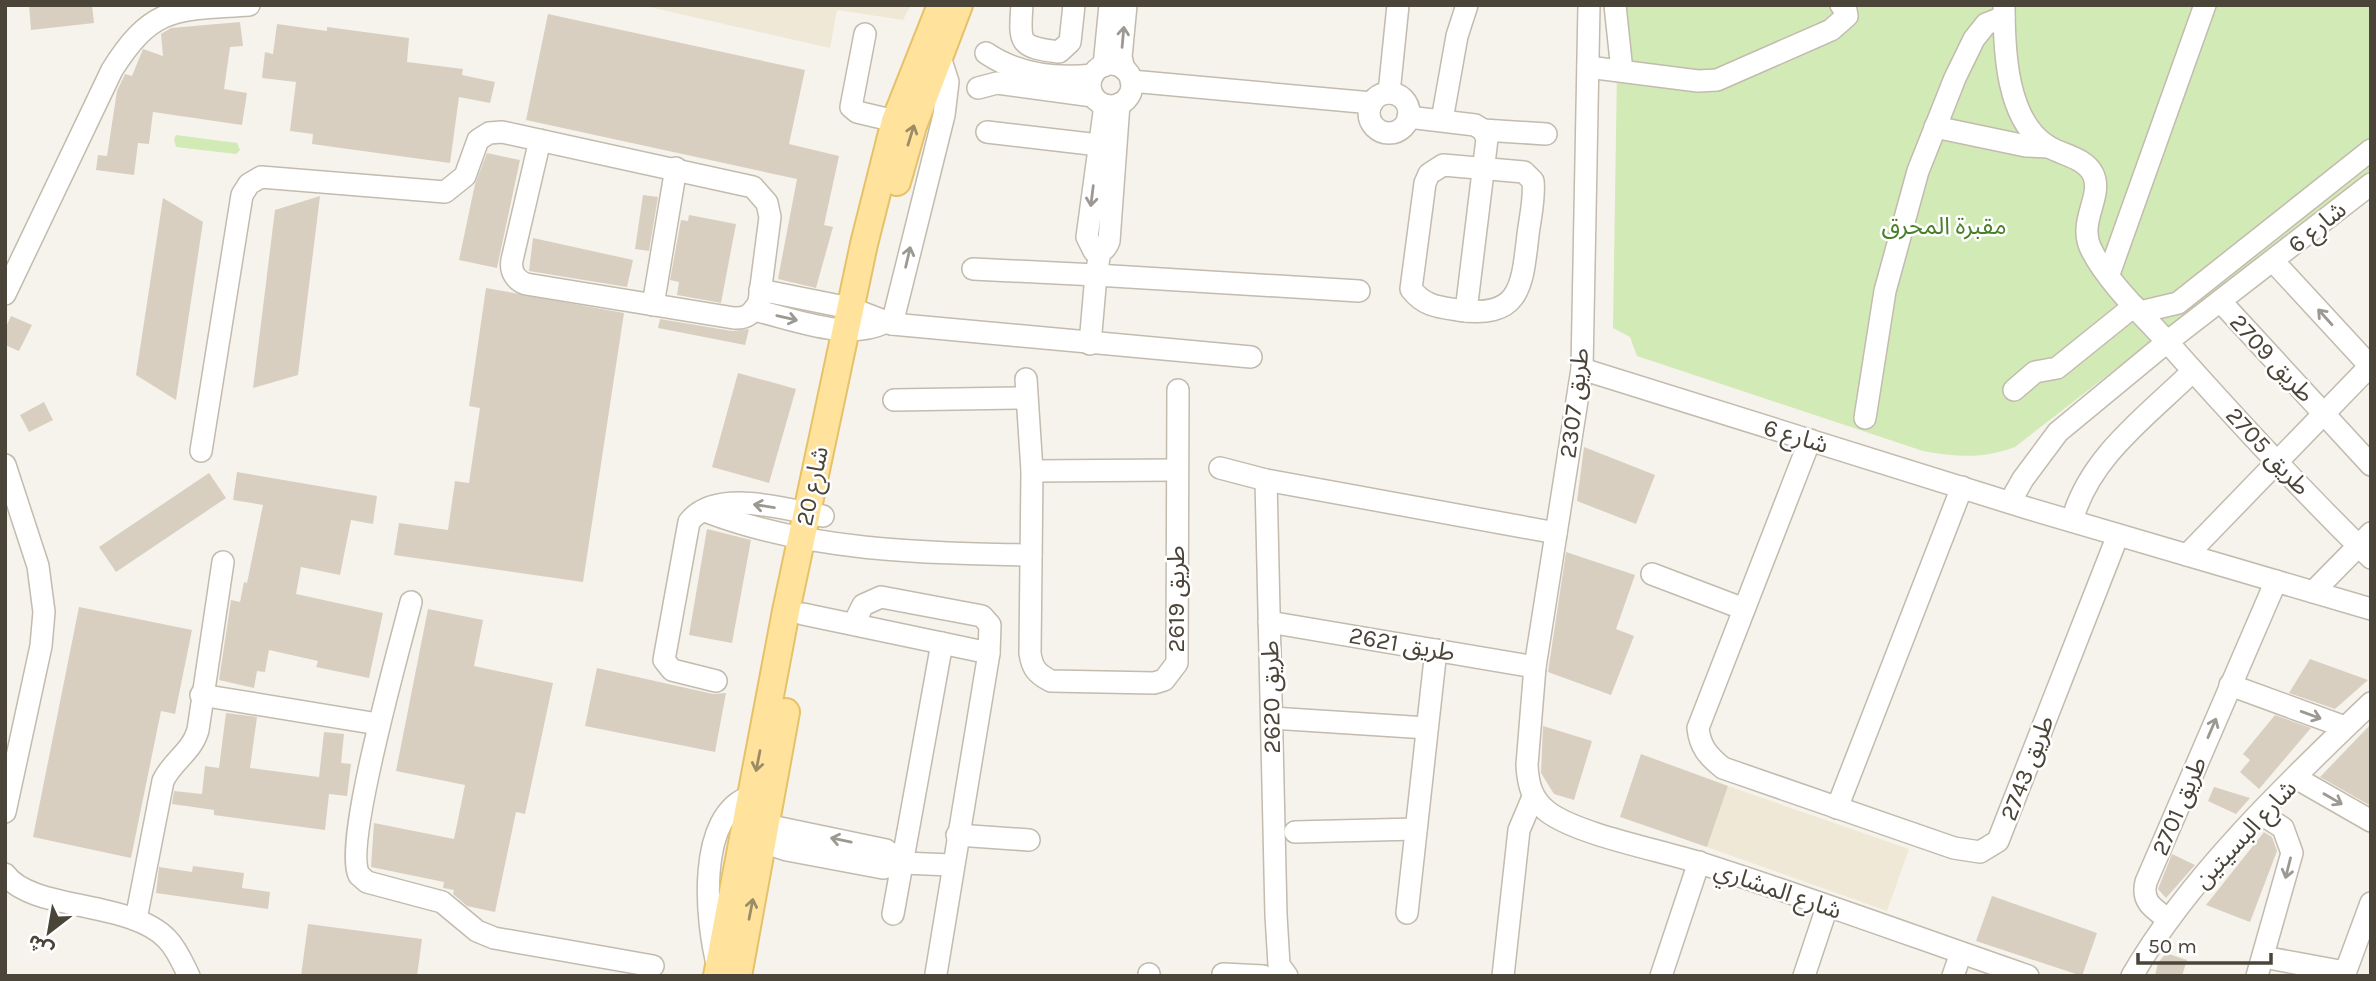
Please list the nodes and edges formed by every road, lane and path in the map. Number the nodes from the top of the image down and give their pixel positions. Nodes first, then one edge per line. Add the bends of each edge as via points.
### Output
1 (249, 5) edge
2 (940, 5) edge
3 (959, 5) edge
4 (1021, 5) edge
5 (1074, 5) edge
6 (1110, 5) edge
7 (1126, 5) edge
8 (1398, 5) edge
9 (1467, 5) edge
10 (1589, 5) edge
11 (1615, 5) edge
12 (1841, 5) edge
13 (2205, 5) edge
14 (2004, 11) edge
15 (865, 34) dead end
16 (986, 53) dead end
17 (1588, 67) junction
18 (1622, 71) junction
19 (1112, 86) junction
20 (978, 88) dead end
21 (1377, 104) junction
22 (1408, 117) junction
23 (1442, 120) junction
24 (895, 121) junction
25 (1935, 127) junction
26 (1483, 130) junction
27 (987, 132) dead end
28 (1546, 134) dead end
29 (540, 140) junction
30 (1099, 145) junction
31 (2049, 147) junction
32 (2371, 150) edge
33 (676, 168) junction
34 (1485, 168) junction
35 (2371, 184) edge
36 (1100, 251) junction
37 (2274, 261) junction
38 (973, 269) dead end
39 (2109, 274) junction
40 (1096, 275) junction
41 (1359, 291) dead end
42 (5, 294) edge
43 (757, 300) junction
44 (2221, 302) junction
45 (653, 305) junction
46 (2137, 309) junction
47 (1466, 312) junction
48 (866, 321) junction
49 (2167, 342) junction
50 (1090, 344) junction
51 (1251, 357) dead end
52 (2370, 366) edge
53 (1582, 369) junction
54 (2193, 371) junction
55 (1178, 390) dead end
56 (2014, 390) dead end
57 (894, 400) dead end
58 (2324, 414) junction
59 (1866, 418) dead end
60 (1810, 440) junction
61 (201, 451) dead end
62 (2277, 460) junction
63 (5, 465) edge
64 (2371, 465) edge
65 (1220, 468) dead end
66 (1176, 470) junction
67 (1032, 471) junction
68 (1266, 480) junction
69 (1962, 488) junction
70 (2019, 505) junction
71 (2072, 521) junction
72 (812, 527) junction
73 (1556, 533) junction
74 (2118, 535) junction
75 (2367, 546) edge
76 (1031, 555) junction
77 (2187, 555) junction
78 (223, 562) dead end
79 (1652, 574) dead end
80 (2276, 581) junction
81 (2313, 592) junction
82 (411, 603) dead end
83 (1744, 609) junction
84 (2371, 609) edge
85 (795, 613) junction
86 (1269, 622) junction
87 (854, 623) junction
88 (942, 643) junction
89 (1436, 650) junction
90 (989, 653) junction
91 (1535, 667) junction
92 (716, 681) dead end
93 (2230, 685) junction
94 (201, 695) junction
95 (2371, 703) edge
96 (1272, 718) junction
97 (378, 724) junction
98 (2345, 727) junction
99 (1427, 728) junction
100 (2296, 778) junction
101 (752, 796) junction
102 (1534, 797) junction
103 (1837, 807) junction
104 (5, 812) edge
105 (2261, 814) junction
106 (2371, 821) edge
107 (1416, 829) junction
108 (1295, 832) dead end
109 (758, 833) junction
110 (957, 835) junction
111 (1030, 840) dead end
112 (1699, 862) junction
113 (903, 863) junction
114 (951, 865) junction
115 (5, 874) edge
116 (2371, 903) edge
117 (1828, 907) junction
118 (1407, 913) dead end
119 (893, 915) dead end
120 (136, 919) junction
121 (2168, 919) junction
122 (1961, 953) junction
123 (653, 966) dead end
124 (2260, 966) edge
125 (724, 973) edge
126 (936, 974) edge
127 (1223, 974) dead end
128 (2345, 974) edge
129 (189, 976) edge
130 (1263, 976) edge
131 (1287, 976) edge
132 (1503, 976) edge
133 (1661, 976) edge
134 (1804, 976) edge
135 (1953, 976) edge
136 (2028, 976) edge
137 (2132, 976) edge

1 - 42 street via 173,12 135,37 112,70
2 - 24 main road, شارع 20
48 -> 3 main road, شارع 20 via 878,247 906,150
4 - 5 street via 1019,34 1023,43 1059,52 1070,42
6 - 19 street
19 -> 7 street via 1121,57
8 - 21 street
9 - 23 street
10 - 17 street, طريق 2307
11 - 18 street
12 - 18 street via 1847,16 1831,30 1726,78 1698,81
13 - 39 street
14 - 25 street via 1974,38
14 - 31 street via 2018,107 2027,126
15 - 24 street via 851,107
16 - 19 street via 1033,73
17 - 18 street
17 - 53 street, طريق 2307
19 - 20 street via 997,83
19 - 21 street
19 - 30 street
19 - 36 street via 1109,241
21 - 22 street via 1402,98
21 - 22 street via 1376,128 1388,133 1401,128
22 - 23 street
23 - 26 street
24 - 48 main road, شارع 20
25 - 31 street
25 - 59 street via 1894,251
26 - 28 street
26 - 34 street via 1487,139
27 - 30 street
29 - 33 street
29 - 45 street via 512,260 514,274 526,284
29 - 61 street via 502,131 483,136 474,145 465,176 445,192 261,177 249,184 241,201
30 -> 36 street via 1087,237 1094,251
31 - 39 street, طريق 2705 via 2091,171 2096,185 2086,234 2093,254
32 - 46 street via 2178,303
33 - 43 street via 747,185 764,197 769,217
33 - 45 street
34 - 47 street
34 - 47 street via 1524,172 1533,181 1523,278 1497,310
34 - 47 street via 1443,165 1429,174 1411,277 1411,289 1419,300
35 - 37 street, شارع 6
36 - 40 street
37 - 44 street, شارع 6
52 -> 37 street, طريق 2709
38 - 40 street
39 - 46 street, طريق 2705
40 - 41 street
40 - 50 street
43 - 45 street via 745,317 734,318
43 - 48 street
44 - 49 street, شارع 6
44 - 58 street, طريق 2709
46 - 49 street, طريق 2705
46 - 56 street via 2057,368 2035,372
48 - 50 street
48 - 72 main road, شارع 20
49 - 54 street, طريق 2705
49 - 70 street, شارع 6 via 2058,432 2039,458
50 - 51 street
52 - 58 street, طريق 2709
53 - 60 street, شارع 6
53 - 73 street, طريق 2307
54 - 62 street, طريق 2705
54 - 71 street via 2096,468 2081,492
55 - 66 street, طريق 2619
57 - 67 street, طريق 2619 via 1026,388
58 - 62 street, طريق 2709
58 - 64 street, طريق 2709
60 - 69 street, شارع 6
60 - 83 street, طريق 2743
62 - 75 street, طريق 2705
62 - 77 street, طريق 2709
63 - 104 street via 38,565 44,612 41,646
65 - 68 street
66 - 67 street
66 - 76 street, طريق 2619 via 1177,663 1164,680 1051,681 1039,675 1030,653
67 - 76 street, طريق 2619
68 - 73 street
68 - 86 street, طريق 2620
69 - 70 street, شارع 6
69 - 103 street
70 - 71 street, شارع 6
71 - 74 street, شارع 6
72 - 76 street via 924,553
72 - 85 main road, شارع 20
72 - 92 street via 739,502 692,517 663,654 673,670
73 - 91 street, طريق 2307
74 - 77 street, شارع 6
74 - 103 street, طريق 2743 via 1998,841 1980,852 1968,852
75 - 81 street
77 - 80 street, شارع 6
78 - 94 street
79 - 83 street
80 - 81 street, شارع 6
80 - 93 street, طريق 2701
81 - 84 street, شارع 6
82 - 97 street
83 - 103 street, طريق 2743 via 1698,728 1699,741 1723,768
85 - 87 street
85 -> 101 main road, شارع 20
85 - 109 main road, شارع 20
86 - 89 street, طريق 2621
86 - 96 street, طريق 2620
87 - 88 street
87 - 90 street via 863,605 881,597 982,616 990,625
88 - 90 street
88 - 113 street
89 - 91 street, طريق 2621
89 - 99 street
90 - 110 street
91 - 102 street, طريق 2307 via 1527,765
93 -> 98 street
121 -> 93 street, طريق 2701 via 2149,905 2145,888
94 - 97 street
94 - 120 street via 195,739 163,781
95 - 98 street, شارع البسيتين
96 - 99 street
96 - 131 street, طريق 2620 via 1276,915 1279,965
97 - 123 street via 355,842 356,870 362,879 442,902 477,931 494,938
98 - 100 street, شارع البسيتين
99 - 107 street
100 - 105 street, شارع البسيتين
100 -> 106 street
101 - 109 main road, شارع 20
101 - 125 street via 734,804 721,821 711,865 707,918
102 - 112 street, شارع المشاري via 1549,813 1589,830
102 - 132 street via 1519,830
105 - 121 street, شارع البسيتين
105 -> 124 street via 2283,828 2292,853
107 - 108 street
107 - 118 street
109 - 113 street via 787,850 883,868
109 - 125 main road, شارع 20
110 - 111 street
110 - 114 street
112 - 117 street, شارع المشاري
112 - 133 street
113 - 114 street
113 - 119 street
114 - 126 street
115 - 120 street via 25,890
116 - 128 street
117 - 122 street, شارع المشاري
117 - 134 street
120 - 129 street via 166,938
121 - 137 street, شارع البسيتين
122 - 135 street
122 - 136 street, شارع المشاري
124 - 128 street
127 - 130 street

